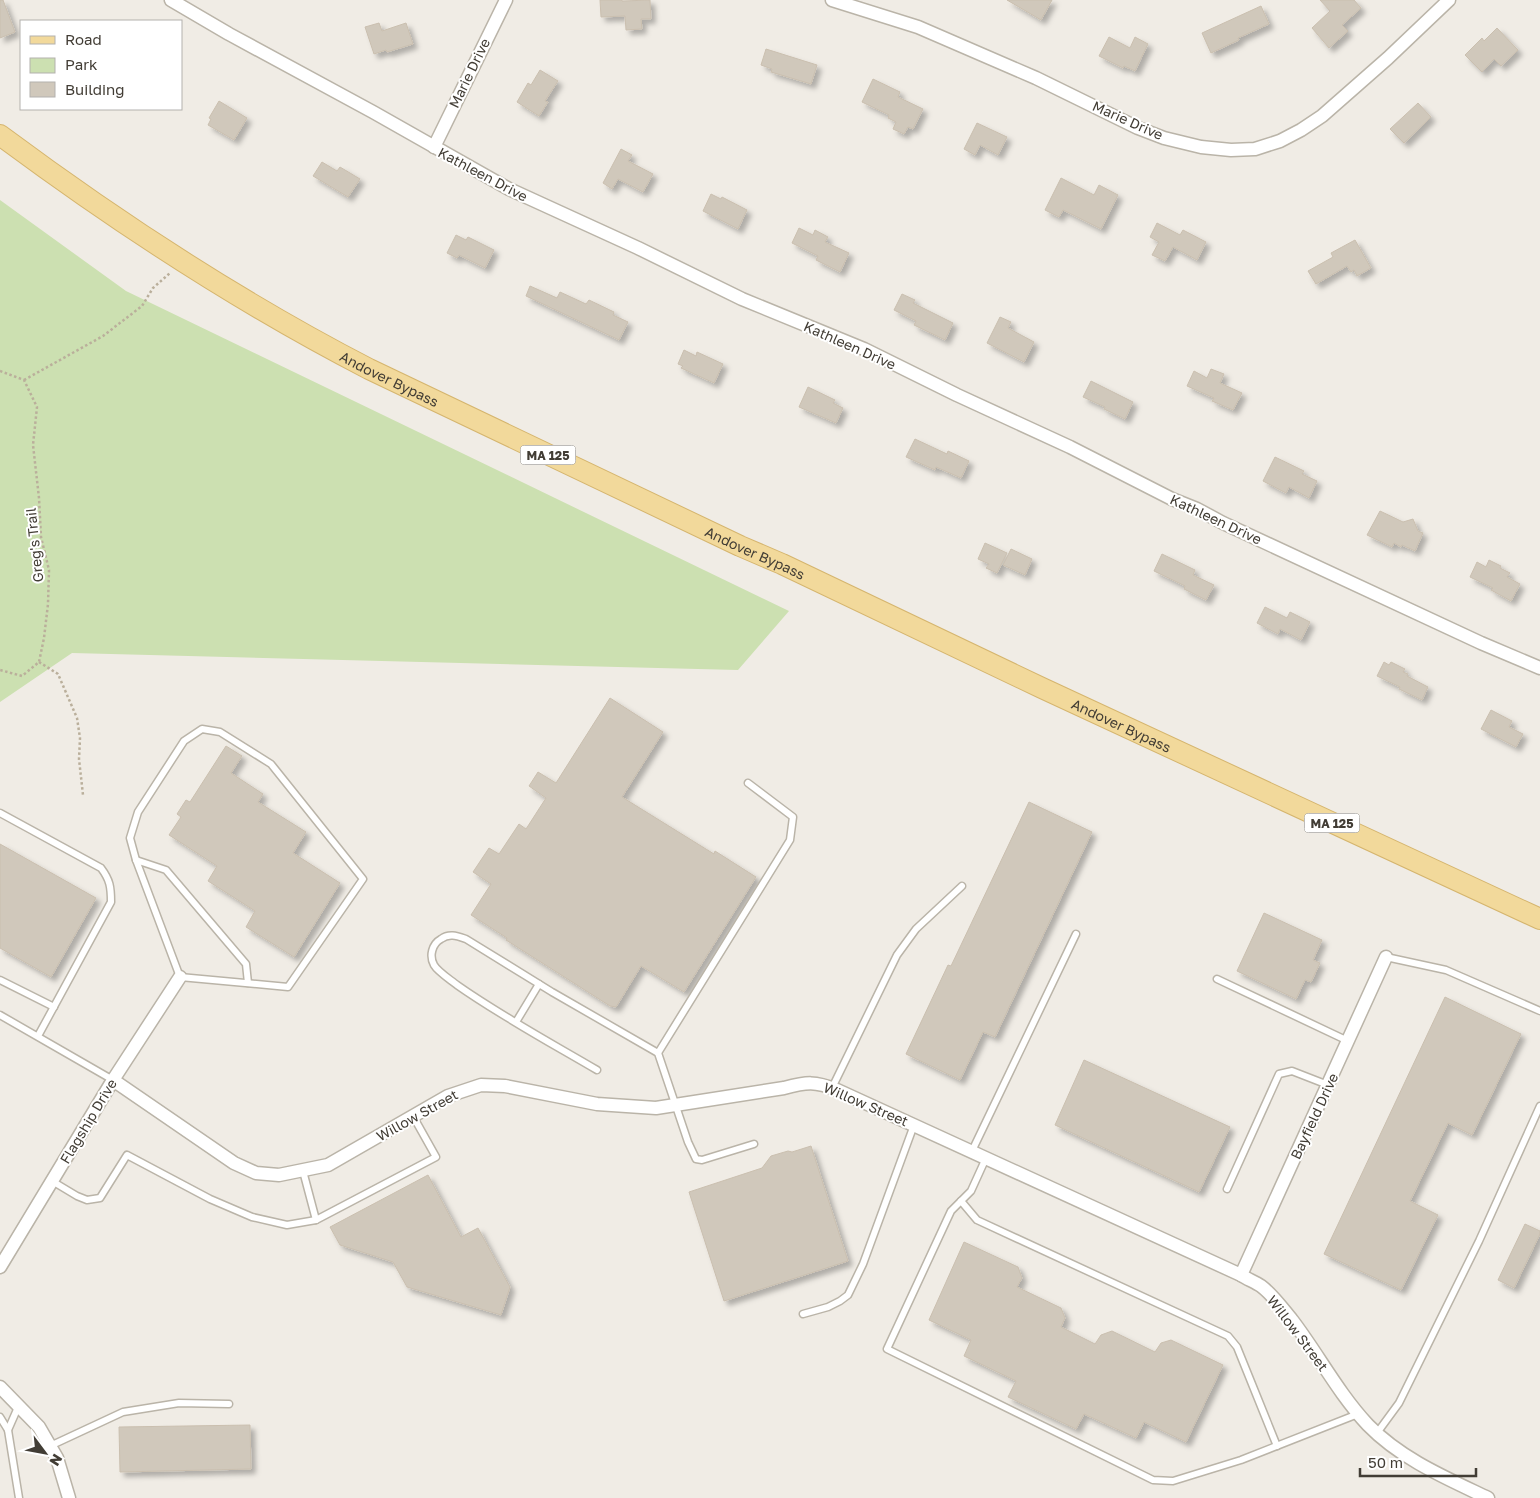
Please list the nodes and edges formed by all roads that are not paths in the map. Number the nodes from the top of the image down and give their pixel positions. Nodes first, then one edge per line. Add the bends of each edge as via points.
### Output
1 (171, 0) edge
2 (506, 0) edge
3 (832, 0) edge
4 (1449, 0) edge
5 (0, 135) edge
6 (434, 147) junction
7 (1540, 668) edge
8 (748, 783) dead end
9 (0, 813) edge
10 (136, 860) junction
11 (962, 886) dead end
12 (1540, 919) edge
13 (1076, 934) dead end
14 (1386, 957) joint
15 (180, 977) junction
16 (1217, 979) dead end
17 (0, 980) edge
18 (248, 983) junction
19 (539, 984) junction
20 (54, 1007) junction
21 (1540, 1011) edge
22 (0, 1014) edge
23 (516, 1022) junction
24 (38, 1036) junction
25 (1348, 1041) junction
26 (658, 1053) junction
27 (598, 1070) dead end
28 (113, 1080) junction
29 (1328, 1085) junction
30 (832, 1088) junction
31 (676, 1106) junction
32 (1540, 1106) edge
33 (413, 1116) junction
34 (914, 1125) junction
35 (754, 1144) dead end
36 (972, 1151) junction
37 (986, 1158) junction
38 (303, 1171) junction
39 (52, 1181) junction
40 (1227, 1189) dead end
41 (961, 1201) junction
42 (316, 1220) junction
43 (0, 1266) edge
44 (1241, 1275) junction
45 (802, 1314) dead end
46 (0, 1387) edge
47 (229, 1404) dead end
48 (19, 1405) junction
49 (1358, 1414) junction
50 (0, 1417) edge
51 (8, 1430) junction
52 (1378, 1433) junction
53 (50, 1446) junction
54 (1277, 1446) junction
55 (19, 1498) edge
56 (69, 1498) edge
57 (1488, 1498) edge

1 - 6 street, Kathleen Drive
2 - 6 street, Marie Drive
3 - 4 street, Marie Drive via 918,26 1164,138 1231,150 1255,149 1280,141 1322,116
5 - 12 main road, Andover Bypass / MA 125 via 148,240 369,369 1042,688
6 - 7 street, Kathleen Drive via 509,189 742,299 864,350 1223,523
8 - 26 lane via 793,816 790,840
9 - 20 lane via 101,868 108,878 110,902
10 - 15 lane
10 - 18 lane via 166,870 246,964
10 - 18 lane via 130,838 138,812 184,741 202,729 220,732 272,764 363,878 288,987
11 - 30 lane via 916,928 897,955
13 - 36 lane
14 - 21 lane via 1446,970
14 - 25 street, Bayfield Drive
15 - 18 lane
15 - 28 street, Flagship Drive
16 - 25 lane
17 - 20 lane
19 - 23 lane
19 - 23 lane via 466,939 444,936 435,942 432,951 434,965 473,996
19 - 26 lane
20 - 24 lane
22 - 24 lane
23 - 27 lane
24 - 28 lane
25 - 29 street, Bayfield Drive
26 - 31 lane
28 - 38 street, Willow Street via 234,1163 256,1173 279,1175
28 - 39 street, Flagship Drive
29 - 40 lane via 1292,1071 1279,1074
29 - 44 street, Bayfield Drive
30 - 31 street, Willow Street via 805,1083
30 - 34 street, Willow Street
31 - 33 street, Willow Street via 596,1104 505,1086 481,1085 448,1096
31 - 35 lane via 696,1159
32 - 52 lane via 1416,1369 1399,1403
33 - 38 street, Willow Street via 328,1165
33 - 42 lane via 436,1158
34 - 36 street, Willow Street
34 - 45 lane via 863,1264 848,1295 828,1307
36 - 37 street, Willow Street
37 - 41 lane via 971,1191
37 - 44 street, Willow Street
38 - 42 lane
39 - 42 lane via 87,1200 100,1198 127,1155 210,1199 252,1217 287,1225
39 - 43 street, Flagship Drive
41 - 54 lane via 977,1220 1228,1336 1237,1347
41 - 54 lane via 951,1211 887,1349 1153,1480 1173,1481
44 - 49 street, Willow Street via 1260,1286 1277,1302
46 - 48 street
47 - 53 lane via 179,1403 123,1412
48 - 51 lane
48 - 53 street via 39,1427
49 - 52 street, Willow Street
49 - 54 lane
50 - 51 lane
51 - 55 lane
52 - 57 street, Willow Street via 1423,1466
53 - 56 street

